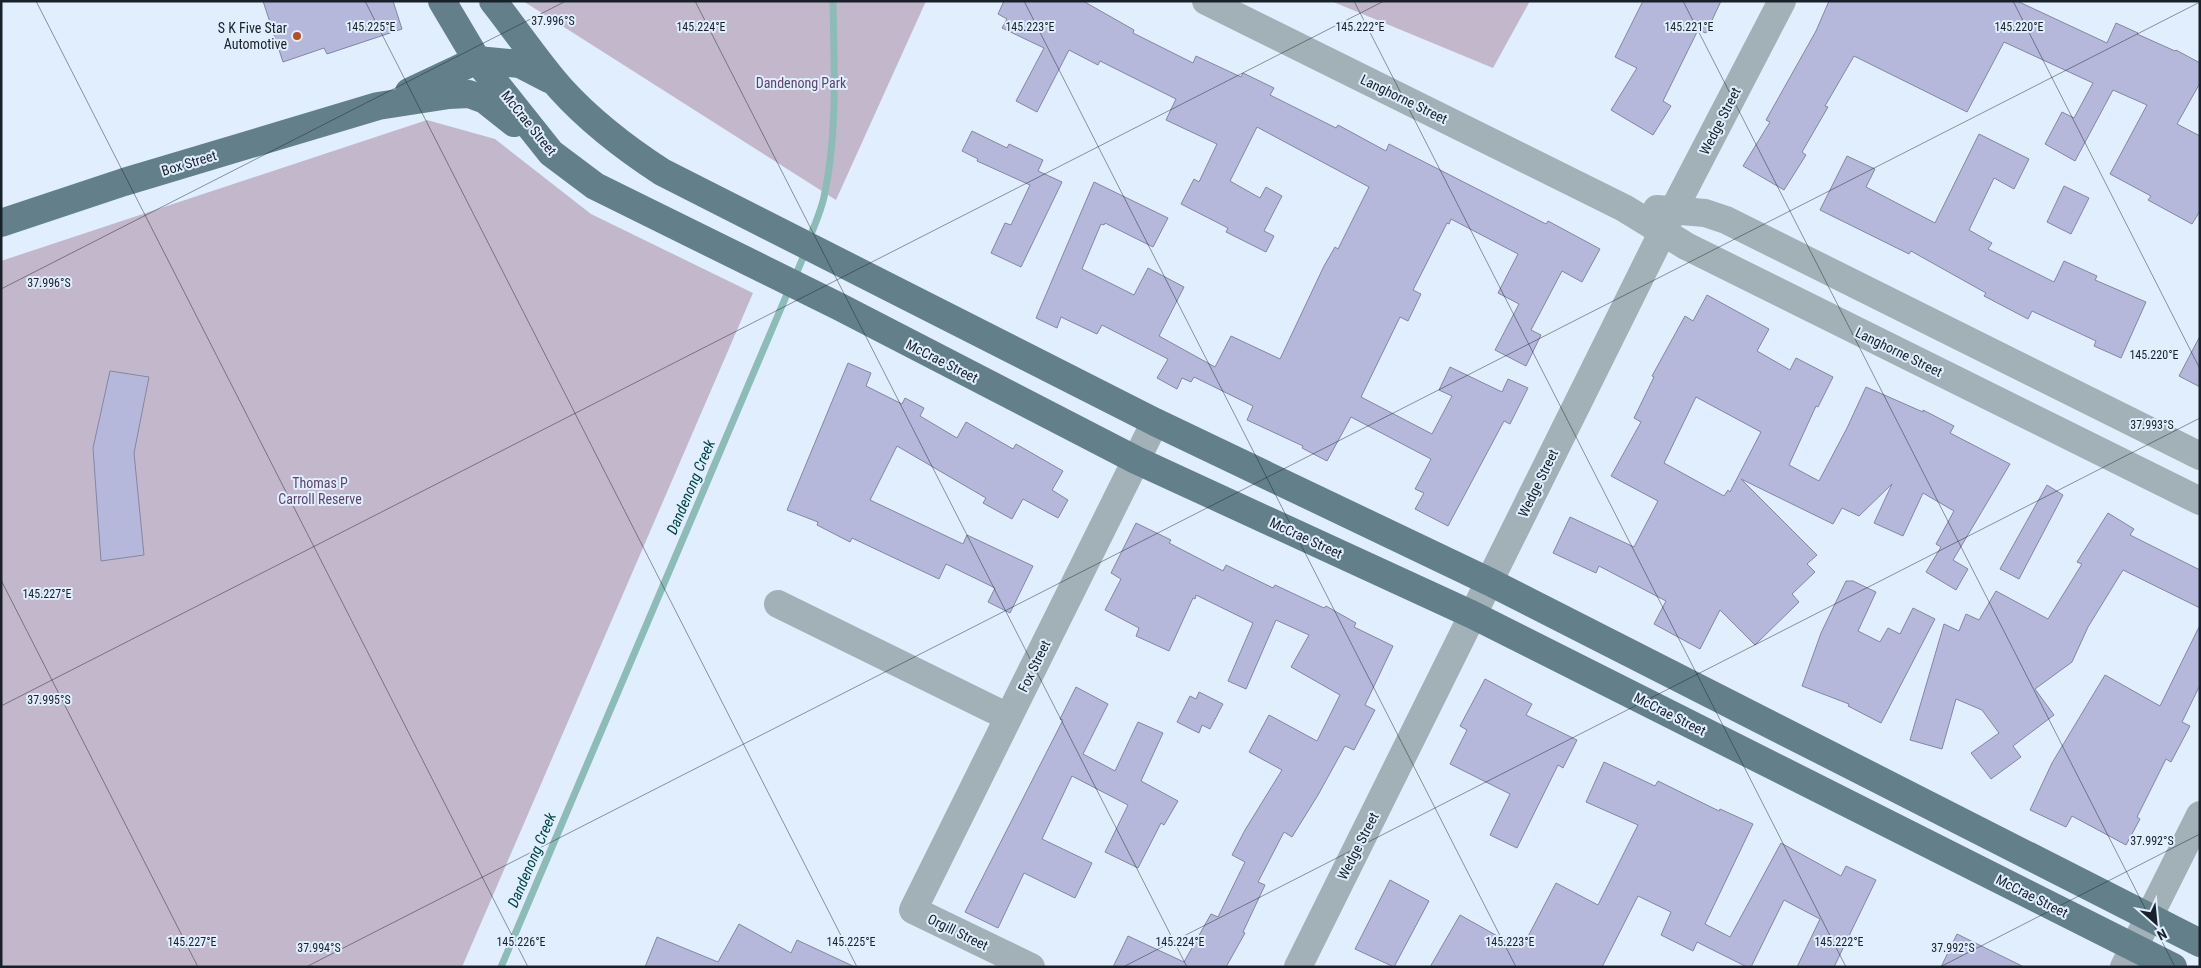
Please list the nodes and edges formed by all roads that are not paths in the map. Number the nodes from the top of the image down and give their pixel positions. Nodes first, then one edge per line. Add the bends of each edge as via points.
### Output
1 (442, 1) edge
2 (493, 1) edge
3 (1206, 1) edge
4 (1782, 1) edge
5 (477, 60) junction
6 (560, 88) junction
7 (378, 106) junction
8 (551, 153) junction
9 (1668, 220) junction
10 (1, 223) edge
11 (1155, 422) junction
12 (2200, 456) edge
13 (1136, 460) junction
14 (2200, 501) edge
15 (1490, 582) junction
16 (778, 604) dead end
17 (1473, 616) junction
18 (1008, 717) junction
19 (2200, 815) edge
20 (913, 910) joint
21 (2148, 917) junction
22 (2200, 943) edge
23 (2129, 957) edge
24 (1031, 967) edge
25 (1298, 967) edge
26 (2173, 967) edge

1 - 5 main road, McCrae Street
2 - 6 main road
3 - 9 street, Langhorne Street via 1602,197 1636,206
4 - 9 street, Wedge Street
5 - 6 main road via 520,64 547,77
5 - 7 main road, Box Street
5 - 8 main road, McCrae Street
6 - 11 main road via 599,127 662,172
7 - 8 main road, Box Street via 458,94 474,95 492,105
7 - 10 main road, Box Street via 124,182
8 - 13 main road, McCrae Street via 595,186 840,307
9 - 12 street, Langhorne Street via 1705,213 1726,220
9 - 14 street, Langhorne Street via 1686,246
9 - 15 street, Wedge Street
11 - 13 street, Fox Street
11 - 15 main road
13 - 17 main road, McCrae Street
13 - 18 street, Fox Street
15 - 17 street, Wedge Street
15 - 21 main road
16 - 18 street
17 - 23 main road, McCrae Street
17 - 25 street, Wedge Street
18 - 20 street, Fox Street
19 - 21 street
20 - 24 street, Orgill Street
21 - 22 main road
21 - 23 street
23 - 26 main road, McCrae Street

